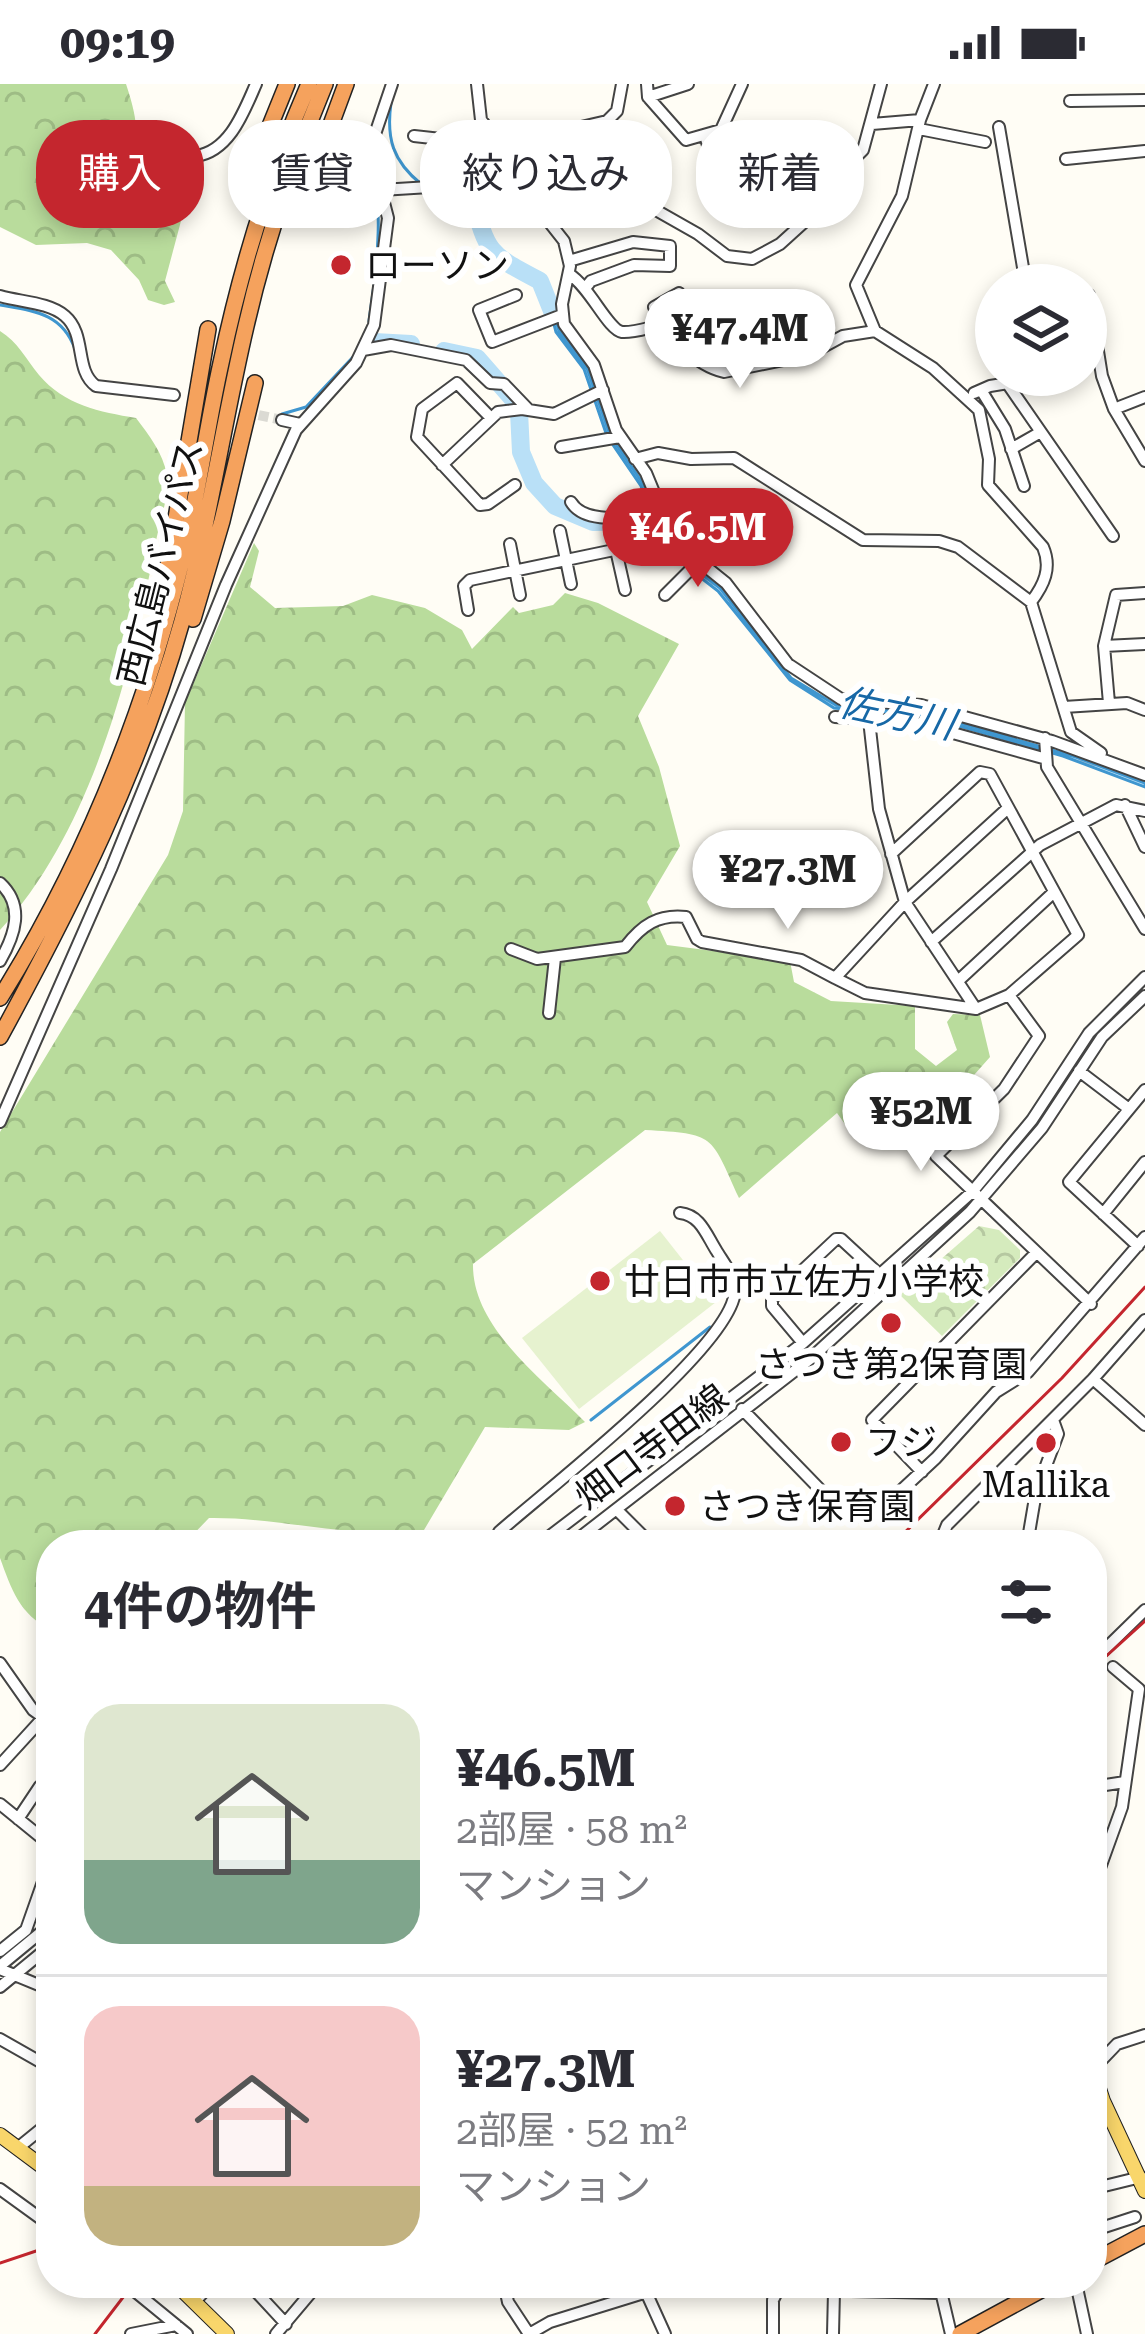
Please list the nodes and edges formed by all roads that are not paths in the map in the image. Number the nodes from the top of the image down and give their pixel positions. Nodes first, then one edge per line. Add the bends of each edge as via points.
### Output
1 (256, 84) edge
2 (278, 84) edge
3 (287, 84) edge
4 (309, 84) edge
5 (325, 84) edge
6 (346, 84) edge
7 (392, 84) edge
8 (477, 84) edge
9 (622, 84) edge
10 (688, 84) edge
11 (742, 84) edge
12 (880, 84) edge
13 (934, 84) edge
14 (648, 90) edge
15 (1145, 100) edge
16 (1070, 101) dead end
17 (271, 120) edge
18 (272, 120) edge
19 (333, 120) edge
20 (380, 120) edge
21 (482, 120) edge
22 (609, 120) edge
23 (726, 120) edge
24 (872, 124) junction
25 (919, 125) junction
26 (999, 128) dead end
27 (415, 136) dead end
28 (420, 137) edge
29 (696, 137) edge
30 (985, 142) dead end
31 (1144, 149) edge
32 (204, 152) edge
33 (1066, 159) dead end
34 (672, 219) edge
35 (386, 228) edge
36 (555, 228) edge
37 (1022, 264) edge
38 (569, 267) junction
39 (586, 287) junction
40 (679, 292) dead end
41 (508, 295) dead end
42 (0, 296) edge
43 (557, 316) junction
44 (662, 326) junction
45 (208, 329) dead end
46 (875, 331) junction
47 (367, 340) junction
48 (255, 383) dead end
49 (1107, 387) edge
50 (598, 392) junction
51 (975, 392) edge
52 (174, 395) dead end
53 (985, 396) edge
54 (1015, 396) edge
55 (1145, 397) edge
56 (970, 402) junction
57 (521, 409) junction
58 (1114, 409) junction
59 (491, 418) junction
60 (282, 420) tunnel mouth
61 (300, 424) junction
62 (1039, 433) junction
63 (615, 438) junction
64 (564, 449) dead end
65 (1011, 449) junction
66 (635, 459) junction
67 (1145, 461) edge
68 (442, 465) junction
69 (515, 485) dead end
70 (1024, 486) dead end
71 (580, 507) dead end
72 (656, 515) junction
73 (560, 531) dead end
74 (1113, 536) dead end
75 (509, 544) dead end
76 (672, 545) junction
77 (616, 550) junction
78 (566, 560) junction
79 (695, 566) junction
80 (515, 571) junction
81 (571, 584) dead end
82 (625, 590) dead end
83 (1145, 592) edge
84 (520, 595) dead end
85 (670, 595) dead end
86 (1031, 602) junction
87 (468, 610) dead end
88 (1145, 644) edge
89 (1104, 646) junction
90 (149, 675) junction
91 (1109, 703) junction
92 (1064, 707) junction
93 (1145, 710) edge
94 (880, 712) junction
95 (835, 717) dead end
96 (1044, 751) junction
97 (1141, 772) edge
98 (122, 794) junction
99 (1124, 805) junction
100 (1008, 808) junction
101 (1145, 811) edge
102 (1080, 824) junction
103 (1145, 847) edge
104 (1032, 850) junction
105 (891, 854) junction
106 (0, 883) edge
107 (1054, 892) junction
108 (905, 902) junction
109 (1145, 929) edge
110 (931, 942) junction
111 (511, 950) dead end
112 (555, 958) junction
113 (0, 961) edge
114 (1145, 977) edge
115 (835, 978) junction
116 (958, 981) junction
117 (1009, 995) junction
118 (1145, 996) edge
119 (0, 998) edge
120 (976, 1009) junction
121 (549, 1013) dead end
122 (2, 1034) edge
123 (1079, 1071) junction
124 (1145, 1090) edge
125 (1129, 1108) junction
126 (0, 1122) edge
127 (1145, 1162) edge
128 (976, 1196) junction
129 (680, 1213) dead end
130 (1102, 1214) junction
131 (1141, 1242) edge
132 (1036, 1253) junction
133 (880, 1275) junction
134 (1090, 1304) junction
135 (1145, 1320) edge
136 (803, 1343) junction
137 (1094, 1378) junction
138 (733, 1400) junction
139 (745, 1412) junction
140 (1053, 1420) junction
141 (1145, 1425) edge
142 (922, 1472) junction
143 (618, 1510) junction
144 (501, 1530) edge
145 (558, 1530) edge
146 (591, 1530) edge
147 (637, 1530) edge
148 (944, 1530) edge
149 (1030, 1530) edge
150 (1145, 1610) edge
151 (1107, 1647) edge
152 (0, 1664) edge
153 (1113, 1667) dead end
154 (1142, 1686) edge
155 (36, 1708) edge
156 (36, 1732) edge
157 (0, 1766) edge
158 (1125, 1782) junction
159 (1107, 1785) edge
160 (36, 1792) edge
161 (0, 1804) edge
162 (18, 1819) junction
163 (36, 1833) edge
164 (1107, 1850) edge
165 (36, 1902) edge
166 (36, 1937) edge
167 (0, 1952) edge
168 (36, 1957) edge
169 (0, 1968) edge
170 (17, 1973) junction
171 (36, 1982) edge
172 (0, 1987) edge
173 (1145, 2035) edge
174 (0, 2039) edge
175 (1107, 2054) edge
176 (36, 2059) edge
177 (1107, 2102) edge
178 (36, 2133) edge
179 (0, 2135) edge
180 (19, 2146) junction
181 (36, 2160) edge
182 (1143, 2181) edge
183 (1107, 2187) edge
184 (0, 2189) edge
185 (36, 2215) edge
186 (1135, 2217) dead end
187 (1107, 2226) edge
188 (1145, 2234) edge
189 (1107, 2254) edge
190 (143, 2298) edge
191 (192, 2298) edge
192 (262, 2298) edge
193 (307, 2298) edge
194 (507, 2298) edge
195 (629, 2298) edge
196 (648, 2298) edge
197 (774, 2298) edge
198 (834, 2298) edge
199 (944, 2298) edge
200 (1026, 2298) edge
201 (1080, 2298) edge
202 (286, 2324) junction
203 (176, 2325) junction
204 (131, 2334) edge
205 (187, 2334) edge
206 (227, 2334) edge
207 (276, 2334) edge
208 (529, 2334) edge
209 (664, 2334) edge
210 (772, 2334) edge
211 (833, 2334) edge
212 (951, 2334) edge
213 (960, 2334) edge
214 (1088, 2334) edge

1 - 32 street via 234,130
2 - 17 highway
3 - 18 highway
4 - 90 highway, 西広島バイパス via 238,291 185,548
5 - 98 highway, 西広島バイパス via 268,243 183,619
6 - 19 highway
7 - 20 street
8 - 21 street
9 - 22 street
10 - 14 street
11 - 23 street
12 - 24 street
13 - 25 street
14 - 29 street via 686,140
15 - 16 street
24 - 25 street
24 - 34 street via 863,149 822,191 812,215 752,259 727,256
25 - 30 street
25 - 46 street via 902,196 856,285
26 - 37 street
27 - 28 street
31 - 33 street
35 - 47 street
36 - 38 street
38 - 39 street
38 - 39 street via 633,242 670,246 670,266 634,265
38 - 43 street
39 - 44 street via 611,328
40 - 44 street via 654,307
41 - 43 street via 479,310 492,342
42 - 52 street via 64,315 96,386
43 - 50 street via 594,365
44 - 46 street via 672,341 724,372
45 - 90 highway
46 - 56 street
47 - 57 street via 470,362
47 - 61 street via 355,365
48 - 98 highway via 182,653
49 - 58 street
50 - 57 street via 554,414
50 - 63 street
51 - 56 street
53 - 65 street
54 - 62 street
55 - 58 street
56 - 86 street via 979,410 988,485 1048,557 1045,583
57 - 59 street
58 - 67 street
59 - 68 street
59 - 68 street via 457,383 422,409 417,437
60 - 61 street
61 - 126 street
62 - 65 street
62 - 74 street
63 - 64 street
63 - 66 street
65 - 70 street
66 - 72 street via 650,480
66 - 86 street via 734,458 863,540 952,543
68 - 69 street via 479,505
71 - 72 street
72 - 76 street
73 - 78 street
75 - 80 street
76 - 77 street
76 - 79 street
77 - 78 street
77 - 82 street
78 - 80 street
78 - 81 street
79 - 85 street
79 - 94 street via 726,584 757,634 788,664 828,693
80 - 84 street
80 - 87 street via 466,582
83 - 89 street via 1116,595
86 - 92 street
88 - 89 street
89 - 91 street
90 - 119 highway, 西広島バイパス via 104,801
91 - 92 street
91 - 93 street
92 - 97 street via 1077,740
94 - 95 street
94 - 96 street
94 - 96 street via 914,703
94 - 105 street via 879,809
96 - 97 street
96 - 102 street
98 - 122 highway, 西広島バイパス
99 - 101 street
99 - 102 street
99 - 103 street
100 - 104 street
100 - 105 street via 990,774 980,772
100 - 108 street
102 - 104 street
102 - 109 street
104 - 107 street
104 - 110 street
105 - 108 street
106 - 113 street via 16,911
107 - 116 street
107 - 117 street via 1078,935
108 - 110 street
108 - 115 street
110 - 116 street
111 - 112 street
112 - 115 street via 625,946 641,926 677,916 702,942 801,960
112 - 121 street
114 - 128 street, 畑口寺田線 via 1089,1034
115 - 120 street via 865,993
116 - 120 street
117 - 120 street
117 - 128 street via 1039,1036 1004,1089 936,1156
118 - 123 street
123 - 125 street
123 - 128 street via 1031,1143
124 - 125 street
125 - 130 street via 1069,1182
127 - 130 street
128 - 132 street
128 - 133 street
128 - 139 street, 畑口寺田線 via 811,1359
129 - 144 street via 697,1220 730,1274 730,1306 661,1392
130 - 131 street
131 - 134 street
132 - 134 street
132 - 142 street via 872,1420
133 - 136 street
133 - 136 street via 836,1239 772,1299
134 - 142 street
135 - 137 street
136 - 138 street
137 - 140 street
137 - 141 street
138 - 139 street
138 - 145 street
139 - 142 street via 847,1515 872,1516
139 - 143 street, 畑口寺田線
140 - 148 street
140 - 149 street via 1058,1434
143 - 146 street, 畑口寺田線
143 - 147 street
150 - 151 street
152 - 155 street
153 - 154 street
154 - 158 street
156 - 157 street
158 - 159 street
158 - 164 street
160 - 162 street
161 - 162 street
162 - 163 street
165 - 167 street via 26,1930
166 - 169 street
168 - 170 street
169 - 170 street
170 - 171 street
170 - 172 street
173 - 175 street
174 - 176 street
177 - 182 main road
178 - 180 street
179 - 180 main road
180 - 181 main road
182 - 183 street
184 - 185 street
186 - 187 street
188 - 189 highway
190 - 203 street
191 - 206 main road
192 - 202 street
193 - 202 street
194 - 208 street
195 - 208 street
196 - 209 street
197 - 210 street
198 - 211 street
199 - 212 street
200 - 213 highway
201 - 214 street
202 - 207 street
203 - 204 street
203 - 205 street

